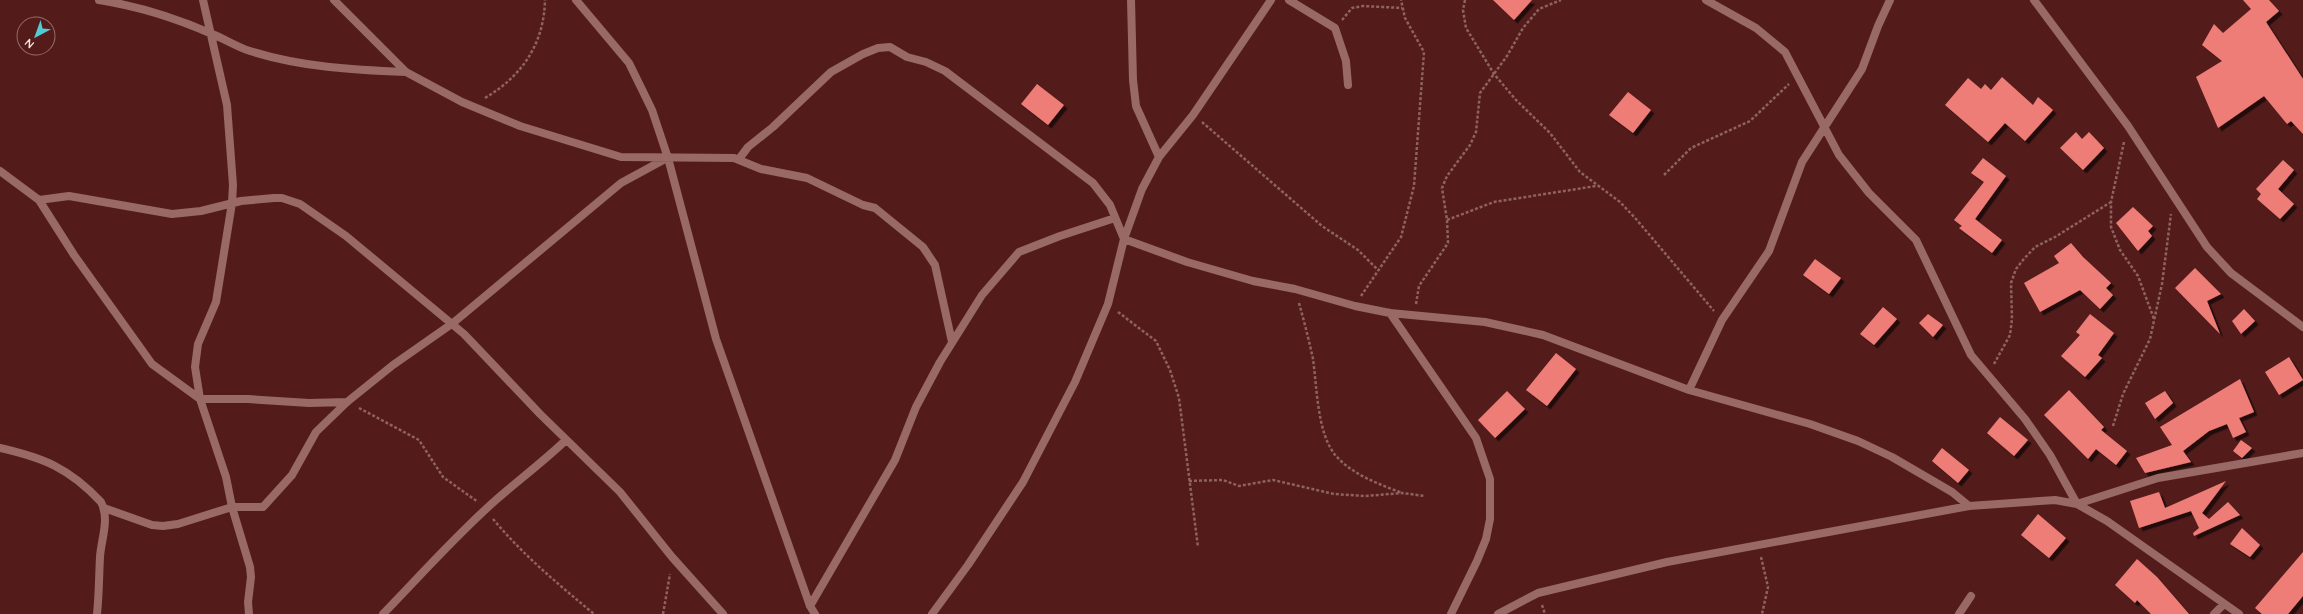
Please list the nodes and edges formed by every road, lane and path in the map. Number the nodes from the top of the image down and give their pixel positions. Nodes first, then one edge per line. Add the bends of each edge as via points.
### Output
1 (99, 0) edge
2 (203, 0) edge
3 (334, 0) edge
4 (545, 0) edge
5 (576, 0) edge
6 (1131, 0) edge
7 (1271, 0) edge
8 (1289, 0) edge
9 (1402, 0) edge
10 (1466, 0) edge
11 (1561, 0) edge
12 (1706, 0) edge
13 (1890, 0) edge
14 (2034, 0) edge
15 (1402, 8) junction
16 (1335, 28) junction
17 (211, 34) junction
18 (406, 72) junction
19 (1494, 74) junction
20 (1797, 76) junction
21 (1348, 85) dead end
22 (473, 106) junction
23 (1193, 115) junction
24 (2128, 126) junction
25 (1826, 127) junction
26 (1159, 157) junction
27 (668, 158) junction
28 (739, 159) junction
29 (0, 171) edge
30 (1664, 175) dead end
31 (1597, 186) junction
32 (2173, 196) junction
33 (39, 200) junction
34 (2111, 202) junction
35 (232, 203) junction
36 (1114, 218) junction
37 (1447, 220) junction
38 (1124, 239) junction
39 (1378, 270) junction
40 (1295, 289) junction
41 (1108, 304) junction
42 (1355, 306) junction
43 (1390, 313) junction
44 (1415, 316) junction
45 (1722, 320) junction
46 (2154, 321) junction
47 (453, 323) junction
48 (2303, 327) edge
49 (952, 342) junction
50 (1994, 382) junction
51 (1689, 390) junction
52 (200, 399) junction
53 (347, 402) junction
54 (2113, 426) dead end
55 (566, 440) junction
56 (0, 448) edge
57 (2303, 453) edge
58 (1189, 481) junction
59 (1402, 492) junction
60 (1425, 496) dead end
61 (2077, 504) junction
62 (1969, 506) junction
63 (232, 507) junction
64 (104, 508) junction
65 (486, 510) junction
66 (1758, 545) junction
67 (1198, 548) dead end
68 (672, 557) junction
69 (1971, 596) dead end
70 (2224, 604) junction
71 (810, 606) junction
72 (97, 614) edge
73 (249, 614) edge
74 (383, 614) edge
75 (594, 614) edge
76 (663, 614) edge
77 (723, 614) edge
78 (815, 614) edge
79 (932, 614) edge
80 (1451, 614) edge
81 (1498, 614) edge
82 (1762, 614) edge
83 (1959, 614) edge
84 (2214, 614) edge
85 (2239, 614) edge

1 - 17 street via 138,8
2 - 17 street
3 - 18 street
4 - 22 path via 539,41 532,53 512,79
5 - 27 street via 629,63 652,110
6 - 26 street via 1136,106
7 - 23 street
8 - 16 street
9 - 15 path
10 - 19 path via 1463,10 1466,28
11 - 19 path via 1539,9
12 - 20 street via 1773,40 1785,52
13 - 25 street via 1862,69
14 - 24 street
15 - 16 path via 1352,8
15 - 39 path via 1424,52 1414,186 1401,237
16 - 21 street via 1346,60
17 - 18 street via 249,51 275,58 347,68
17 - 35 street via 227,105 233,168
18 - 22 street
19 - 31 path via 1550,133 1580,172
19 - 37 path via 1480,92 1476,132 1442,188
20 - 25 street
20 - 30 path via 1750,121 1691,148
22 - 27 street via 520,126 621,157
23 - 26 street
23 - 39 path via 1322,226 1358,250
24 - 32 street
24 - 34 path
25 - 45 street via 1802,162 1769,251
25 - 50 street via 1848,168 1873,198 1916,240 1971,355
26 - 38 street via 1142,189
27 - 28 street
27 - 47 street via 621,183
27 - 71 street via 716,339
28 - 36 street via 748,147 831,72 863,54 885,46 945,71 1093,183 1110,205
28 - 49 street via 761,169 807,178 835,190 863,205 875,208 907,232 923,247 935,265
29 - 33 street
31 - 37 path via 1494,202
31 - 45 path via 1620,202 1636,219
32 - 46 path via 2162,284
32 - 48 street via 2207,247 2231,273
33 - 35 street via 69,196 172,214 201,211
33 - 52 street via 152,364
34 - 46 path via 2112,227 2120,250 2138,276
34 - 50 path via 2035,247 2016,269 2011,283 2010,335 1995,360
35 - 47 street via 282,198 300,204 346,236
35 - 52 street via 216,302 198,344 195,368
36 - 38 street
36 - 49 street via 1019,252 982,295
37 - 44 path via 1448,243 1420,286
38 - 40 street via 1187,262 1253,281
38 - 41 street
39 - 42 path
40 - 42 street
40 - 59 path via 1312,358 1320,418 1330,447 1345,464 1361,474
41 - 58 path via 1156,341 1170,370 1179,398
41 - 79 street via 1075,382 1023,482
42 - 43 street
43 - 44 street
43 - 80 street via 1476,438 1490,479 1490,519 1486,539
44 - 51 street via 1485,322 1543,335
45 - 51 street
46 - 54 path via 2150,339 2123,394
47 - 53 street via 393,365
47 - 55 street
49 - 71 street via 916,407 895,460
50 - 61 street via 2050,455
51 - 62 street via 1810,424 1858,441 1892,457 1952,492
52 - 53 street
52 - 63 street via 226,477
53 - 63 street via 316,432 292,475 268,503 257,509
53 - 65 path via 419,440 443,477 466,492
55 - 65 street
55 - 68 street via 620,492
56 - 64 street via 59,466 95,495
57 - 61 street via 2158,478
58 - 59 path via 1223,480 1239,486 1273,480 1344,495
58 - 67 path
59 - 60 path
61 - 62 street via 2040,500
61 - 70 street via 2107,521
62 - 66 street
63 - 64 street via 178,524 163,526 152,525
63 - 73 street via 252,577
64 - 72 street
65 - 74 street via 446,546
65 - 75 path via 524,554
66 - 81 street via 1667,562 1538,593
66 - 82 path via 1768,587
68 - 76 path
68 - 77 street
69 - 83 street
70 - 84 street
70 - 85 street
71 - 78 street

